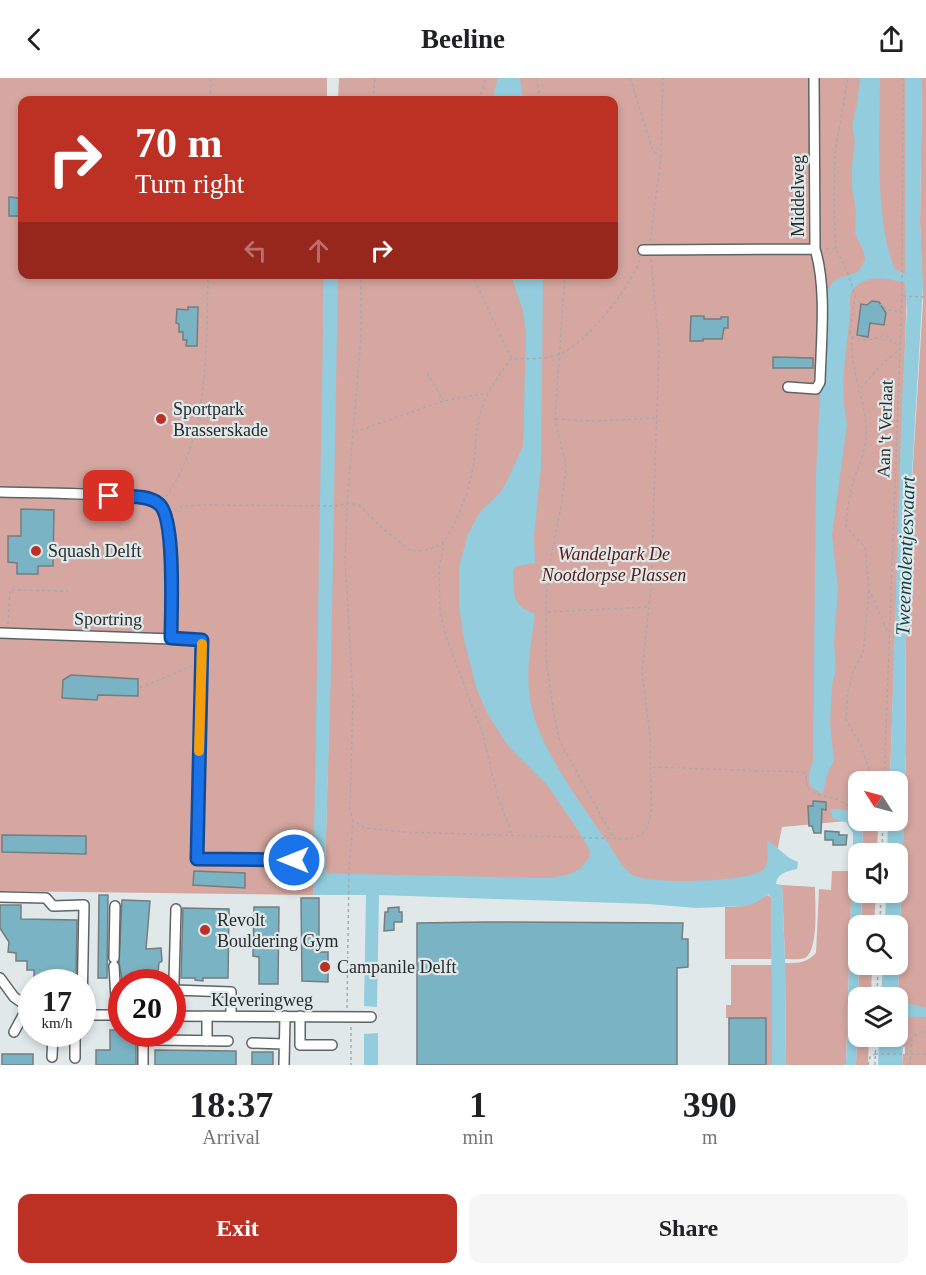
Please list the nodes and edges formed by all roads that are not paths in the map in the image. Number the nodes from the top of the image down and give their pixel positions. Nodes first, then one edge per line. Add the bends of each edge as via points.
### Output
1 (814, 78) edge
2 (815, 249) junction
3 (647, 250) road end
4 (788, 387) dead end
5 (0, 492) edge
6 (4, 633) edge
7 (171, 638) junction
8 (294, 860) dead end
9 (0, 897) edge
10 (115, 906) dead end
11 (176, 909) dead end
12 (83, 969) edge
13 (114, 969) edge
14 (175, 969) edge
15 (0, 978) edge
16 (186, 990) edge
17 (18, 1000) edge
18 (186, 1016) edge
19 (207, 1016) junction
20 (231, 1016) junction
21 (285, 1016) junction
22 (300, 1016) junction
23 (371, 1017) dead end
24 (18, 1026) edge
25 (14, 1032) dead end
26 (186, 1041) edge
27 (207, 1041) junction
28 (228, 1041) dead end
29 (252, 1043) dead end
30 (284, 1044) junction
31 (332, 1045) dead end
32 (52, 1047) edge
33 (75, 1047) edge
34 (143, 1047) edge
35 (52, 1057) dead end
36 (75, 1058) dead end
37 (143, 1065) edge
38 (284, 1065) edge

1 - 2 street, Middelweg
2 - 3 street, Middelweg
2 - 4 street via 820,264 820,382 816,389
5 - 7 street via 130,497 152,500 163,509 171,555
6 - 7 street, Sportring
7 - 8 street, Sportring via 202,640 197,859
9 - 12 street via 46,898 53,906 84,905
10 - 13 street
11 - 14 street
15 - 17 street
16 - 20 street via 231,992
18 - 19 street, Kleveringweg
19 - 20 street, Kleveringweg
19 - 27 street
20 - 21 street, Kleveringweg
21 - 22 street, Kleveringweg
21 - 30 street
22 - 23 street, Kleveringweg
22 - 31 street via 300,1045
24 - 25 street
26 - 27 street
27 - 28 street
29 - 30 street
30 - 38 street
32 - 35 street
33 - 36 street
34 - 37 street

